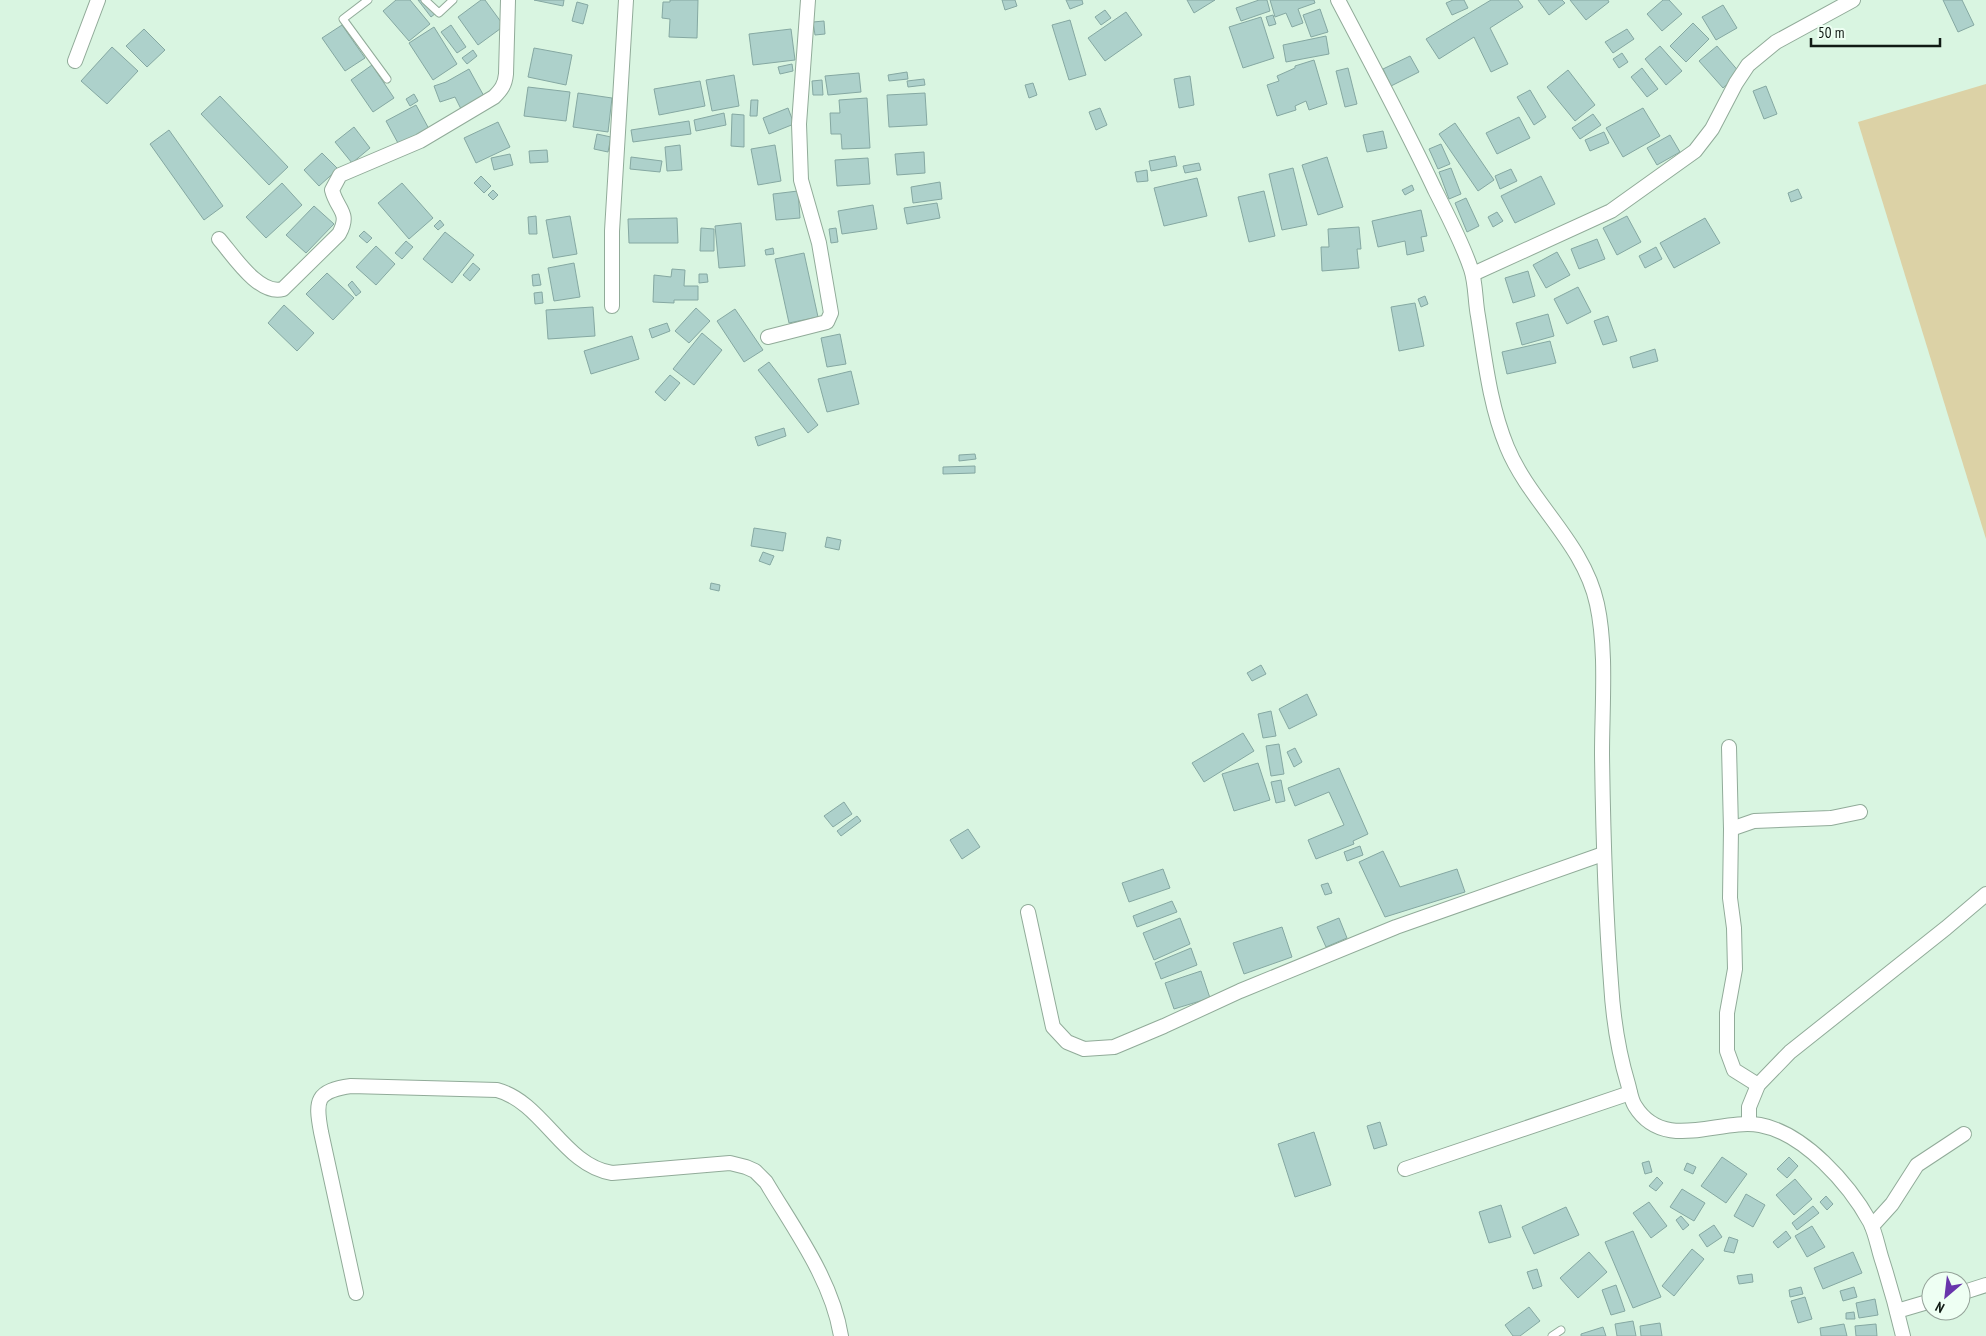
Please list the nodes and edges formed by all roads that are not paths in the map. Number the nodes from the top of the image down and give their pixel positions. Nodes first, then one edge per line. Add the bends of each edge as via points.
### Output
1 (98, 0) edge
2 (368, 0) edge
3 (425, 0) edge
4 (453, 0) edge
5 (508, 0) edge
6 (626, 0) edge
7 (808, 0) edge
8 (1338, 0) edge
9 (1853, 0) edge
10 (75, 61) dead end
11 (388, 79) dead end
12 (219, 239) dead end
13 (1473, 274) junction
14 (612, 306) dead end
15 (768, 336) dead end
16 (1730, 747) dead end
17 (1860, 812) dead end
18 (1731, 829) junction
19 (1603, 854) junction
20 (1986, 894) edge
21 (1028, 912) dead end
22 (1758, 1085) junction
23 (1630, 1092) junction
24 (1749, 1124) junction
25 (1964, 1134) dead end
26 (1405, 1169) dead end
27 (1872, 1226) junction
28 (1986, 1285) edge
29 (1971, 1289) edge
30 (356, 1293) dead end
31 (1921, 1304) edge
32 (1898, 1311) junction
33 (1561, 1330) dead end
34 (840, 1336) edge
35 (1552, 1336) edge
36 (1903, 1336) edge

1 - 10 street
2 - 11 lane via 344,19
3 - 4 lane via 439,13
5 - 12 street via 506,74 500,92 420,141 340,175 332,190 344,214 339,234 283,289 271,290 256,281
6 - 14 street via 612,221
7 - 15 street via 799,124 801,180 819,243 831,313 827,322
8 - 13 street via 1410,138
9 - 13 street via 1776,42 1748,65 1712,129 1695,152 1610,211
13 - 19 street via 1494,406 1507,448 1524,480 1577,553 1597,603 1602,637
16 - 18 street
17 - 18 street via 1831,818 1754,821
18 - 22 street via 1730,898 1735,969 1727,1013 1727,1052 1734,1070
19 - 21 street via 1396,927 1114,1047 1084,1049 1067,1042 1053,1027
19 - 23 street via 1613,1015
20 - 22 street via 1790,1052
22 - 24 street via 1749,1107
23 - 24 street via 1643,1116 1666,1129 1686,1133
23 - 26 street
24 - 27 street via 1780,1131 1803,1145 1834,1174
25 - 27 street via 1917,1165 1892,1204
27 - 32 street
28 - 29 street
30 - 34 street via 321,1132 317,1110 319,1102 336,1088 351,1086 496,1090 516,1097 582,1160 604,1172 716,1163 737,1164 755,1171 766,1182 812,1260 829,1296
31 - 32 street
32 - 36 street
33 - 35 lane

